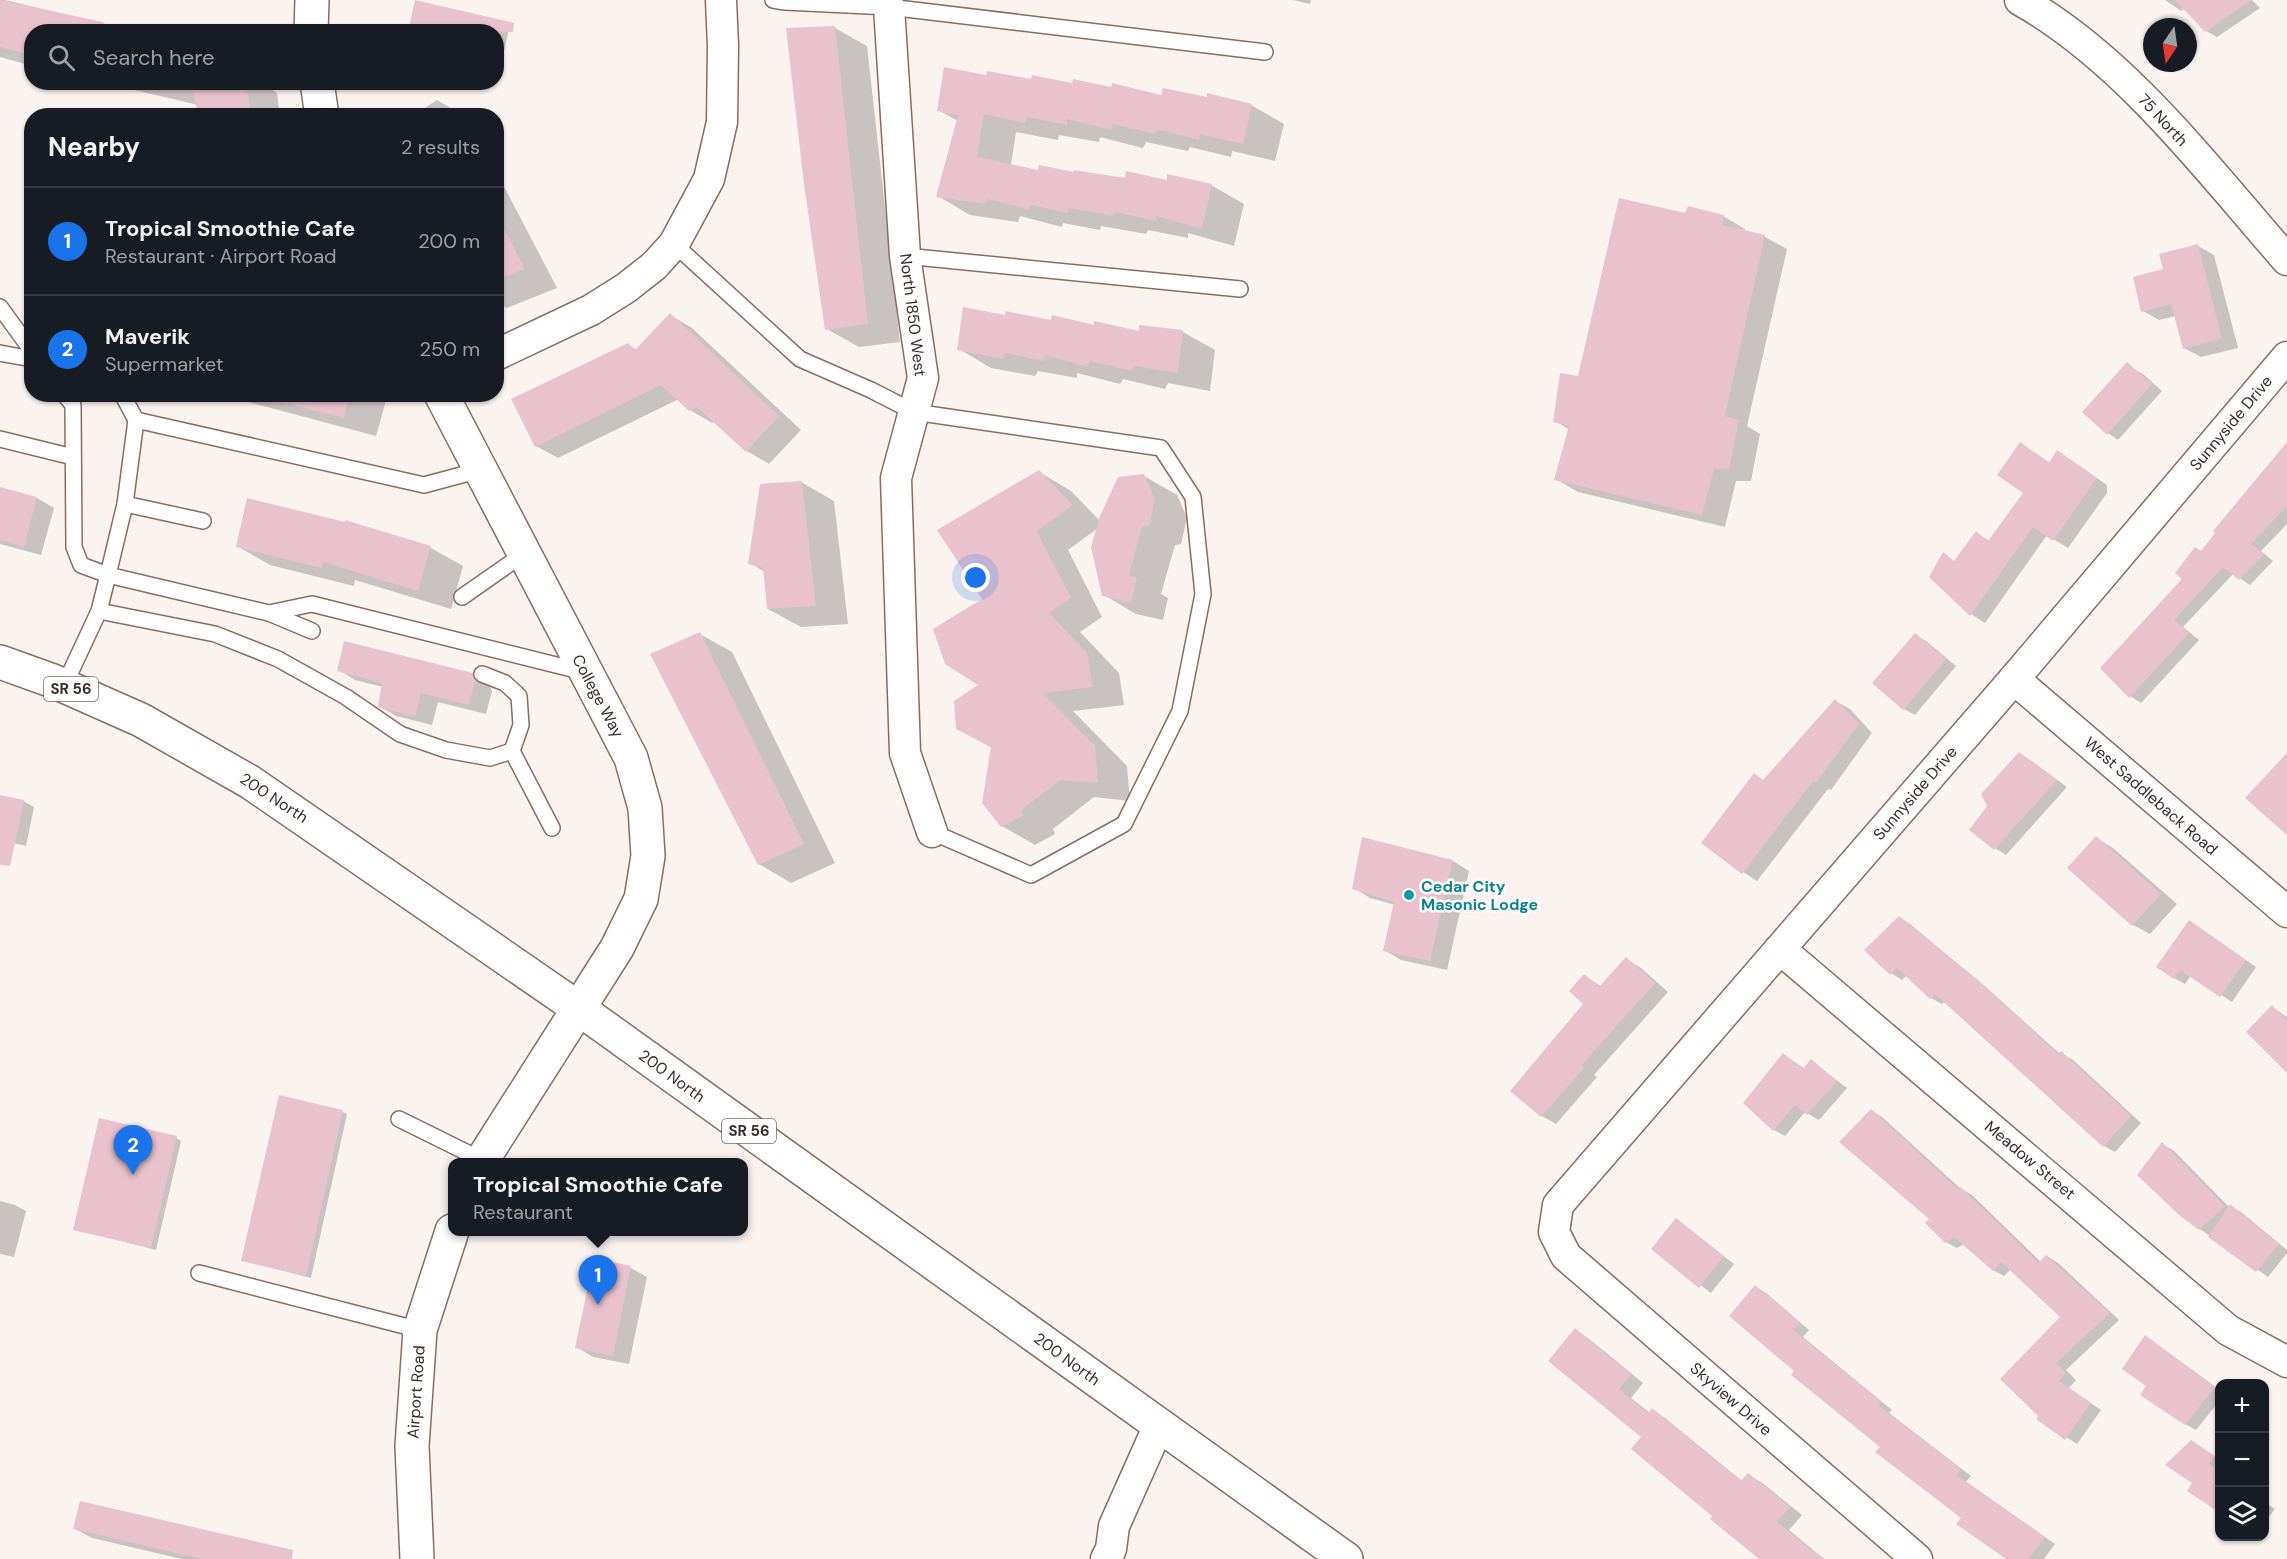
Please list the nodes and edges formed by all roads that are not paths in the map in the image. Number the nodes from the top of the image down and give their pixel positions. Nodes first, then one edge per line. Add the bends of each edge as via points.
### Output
1 (312, 0) edge
2 (721, 0) edge
3 (773, 0) edge
4 (2020, 0) edge
5 (893, 4) edge
6 (311, 24) edge
7 (1265, 52) dead end
8 (318, 90) edge
9 (321, 108) edge
10 (674, 244) junction
11 (905, 256) junction
12 (2287, 260) edge
13 (1240, 289) dead end
14 (0, 307) edge
15 (24, 340) edge
16 (504, 351) edge
17 (0, 353) edge
18 (2287, 357) edge
19 (24, 358) edge
20 (71, 402) edge
21 (126, 402) edge
22 (445, 402) edge
23 (914, 412) junction
24 (136, 420) junction
25 (0, 439) edge
26 (73, 457) junction
27 (480, 470) junction
28 (125, 504) junction
29 (203, 521) dead end
30 (525, 553) junction
31 (108, 574) junction
32 (462, 597) dead end
33 (99, 611) junction
34 (269, 613) junction
35 (312, 631) dead end
36 (0, 662) edge
37 (585, 672) junction
38 (482, 674) dead end
39 (2014, 679) junction
40 (64, 686) junction
41 (512, 751) junction
42 (552, 828) dead end
43 (932, 832) joint
44 (2287, 912) edge
45 (1780, 949) junction
46 (578, 1008) junction
47 (399, 1119) dead end
48 (475, 1158) edge
49 (483, 1158) edge
50 (1554, 1232) joint
51 (451, 1236) edge
52 (199, 1273) dead end
53 (420, 1330) junction
54 (2287, 1362) edge
55 (1160, 1425) junction
56 (417, 1559) edge
57 (1106, 1559) edge
58 (1346, 1559) edge
59 (1917, 1559) edge

1 - 6 main road
2 - 10 street via 722,122 709,179
3 - 5 lane
4 - 12 street, 75 North via 2090,49 2156,111
5 - 7 lane
5 - 11 street, North 1850 West
8 - 9 main road
10 - 16 street via 626,288
10 - 23 lane via 800,359
11 - 13 lane
11 - 23 street, North 1850 West via 923,378
14 - 15 lane
17 - 19 lane
18 - 39 street, Sunnyside Drive
20 - 26 lane
21 - 24 lane
22 - 27 main road, College Way
23 - 43 street, North 1850 West via 896,478 905,753
23 - 43 lane via 1161,448 1193,497 1203,594 1180,711 1124,824 1031,875
24 - 27 lane via 424,485
24 - 28 lane
25 - 26 lane
26 - 31 lane via 74,547 81,565
27 - 30 main road, College Way
28 - 29 lane
28 - 31 lane
30 - 32 lane
30 - 37 main road, College Way
31 - 33 lane
31 - 34 lane
33 - 40 lane
33 - 41 lane via 215,634 278,659 346,697 400,734 447,750 490,758
34 - 35 lane
34 - 37 lane via 312,604
36 - 40 main road, 200 North / SR 56
37 - 46 main road, College Way via 631,758 645,808 648,856 640,899 617,948
38 - 41 lane via 505,683 519,696 521,726
39 - 44 street, West Saddleback Road
39 - 45 street, Sunnyside Drive
40 - 46 main road, 200 North / SR 56 via 141,720 250,782
41 - 42 lane
45 - 50 street, Sunnyside Drive via 1558,1205
45 - 54 street, Meadow Street via 2228,1330
46 - 49 main road
46 - 55 main road, 200 North / SR 56
47 - 48 lane
50 - 59 street, Skyview Drive via 1566,1257
51 - 53 main road, Airport Road
52 - 53 lane
53 - 56 main road, Airport Road via 412,1446
55 - 57 street via 1114,1526
55 - 58 main road, 200 North / SR 56

